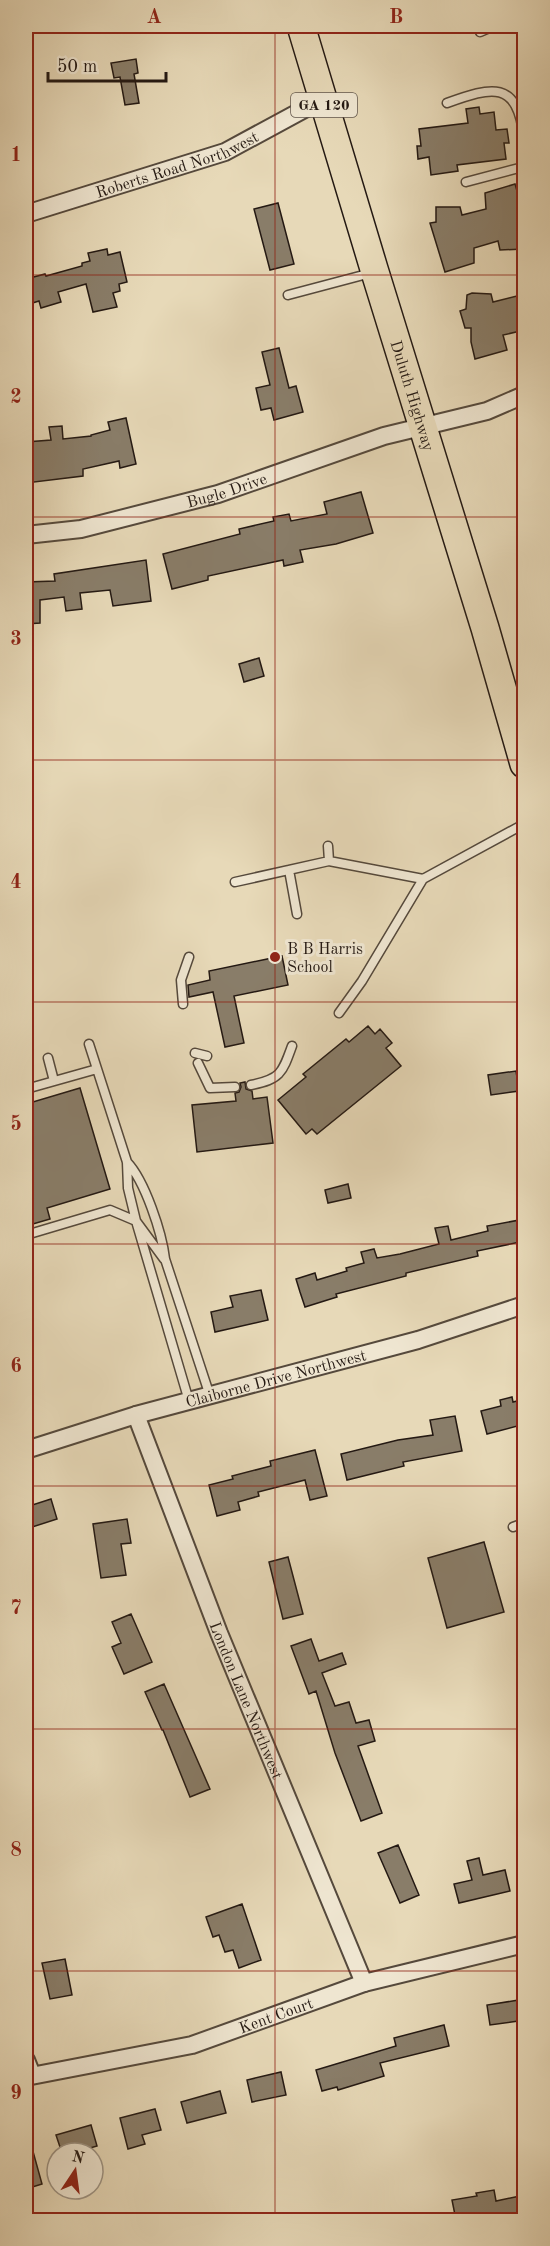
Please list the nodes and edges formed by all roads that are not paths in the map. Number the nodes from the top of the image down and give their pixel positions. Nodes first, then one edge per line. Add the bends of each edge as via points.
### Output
1 (301, 26) edge
2 (494, 26) edge
3 (480, 32) dead end
4 (323, 99) junction
5 (447, 104) dead end
6 (525, 138) edge
7 (525, 165) edge
8 (466, 182) dead end
9 (26, 214) edge
10 (375, 272) junction
11 (288, 295) dead end
12 (525, 395) edge
13 (423, 427) junction
14 (26, 535) edge
15 (525, 764) edge
16 (525, 824) edge
17 (328, 846) dead end
18 (329, 861) junction
19 (289, 870) junction
20 (423, 879) junction
21 (240, 881) dead end
22 (297, 914) dead end
23 (189, 957) dead end
24 (183, 1004) dead end
25 (339, 1013) dead end
26 (89, 1044) dead end
27 (292, 1046) dead end
28 (195, 1053) dead end
29 (207, 1056) dead end
30 (48, 1058) dead end
31 (198, 1063) dead end
32 (97, 1069) junction
33 (54, 1081) junction
34 (251, 1085) dead end
35 (235, 1087) dead end
36 (26, 1089) edge
37 (127, 1162) junction
38 (136, 1221) junction
39 (26, 1235) edge
40 (165, 1259) junction
41 (525, 1305) edge
42 (210, 1396) junction
43 (189, 1401) junction
44 (136, 1415) junction
45 (26, 1450) edge
46 (525, 1523) edge
47 (513, 1527) dead end
48 (525, 1944) edge
49 (364, 1983) junction
50 (28, 2071) edge

1 - 4 main road, Duluth Highway / GA 120
2 - 3 lane
4 - 9 street, Roberts Road Northwest via 225,152
4 - 10 main road, Duluth Highway / GA 120
5 - 6 lane via 481,91 504,93 512,99
7 - 8 lane
10 - 11 lane
10 - 13 main road, Duluth Highway / GA 120
12 - 13 street, Bugle Drive via 487,411
13 - 14 street, Bugle Drive via 384,436 218,494 81,529
13 - 15 main road, Duluth Highway / GA 120
16 - 20 lane
17 - 18 lane
18 - 19 lane
18 - 20 lane
19 - 21 lane
19 - 22 lane
20 - 25 lane
23 - 24 lane via 181,980
26 - 32 lane
27 - 34 lane via 285,1067 271,1081
28 - 29 lane
30 - 33 lane
31 - 35 lane via 210,1088
32 - 33 lane
32 - 37 lane
33 - 36 lane
37 - 38 lane
37 - 40 lane via 136,1171 162,1239
38 - 39 lane via 110,1210
38 - 40 lane
38 - 43 lane
40 - 42 lane
41 - 42 street, Claiborne Drive Northwest via 418,1340
42 - 43 street, Claiborne Drive Northwest
43 - 44 street, Claiborne Drive Northwest
44 - 45 street, Claiborne Drive Northwest
44 - 49 street, London Lane Northwest via 219,1633
46 - 47 lane
48 - 49 street, Kent Court
49 - 50 street, Kent Court via 192,2045

